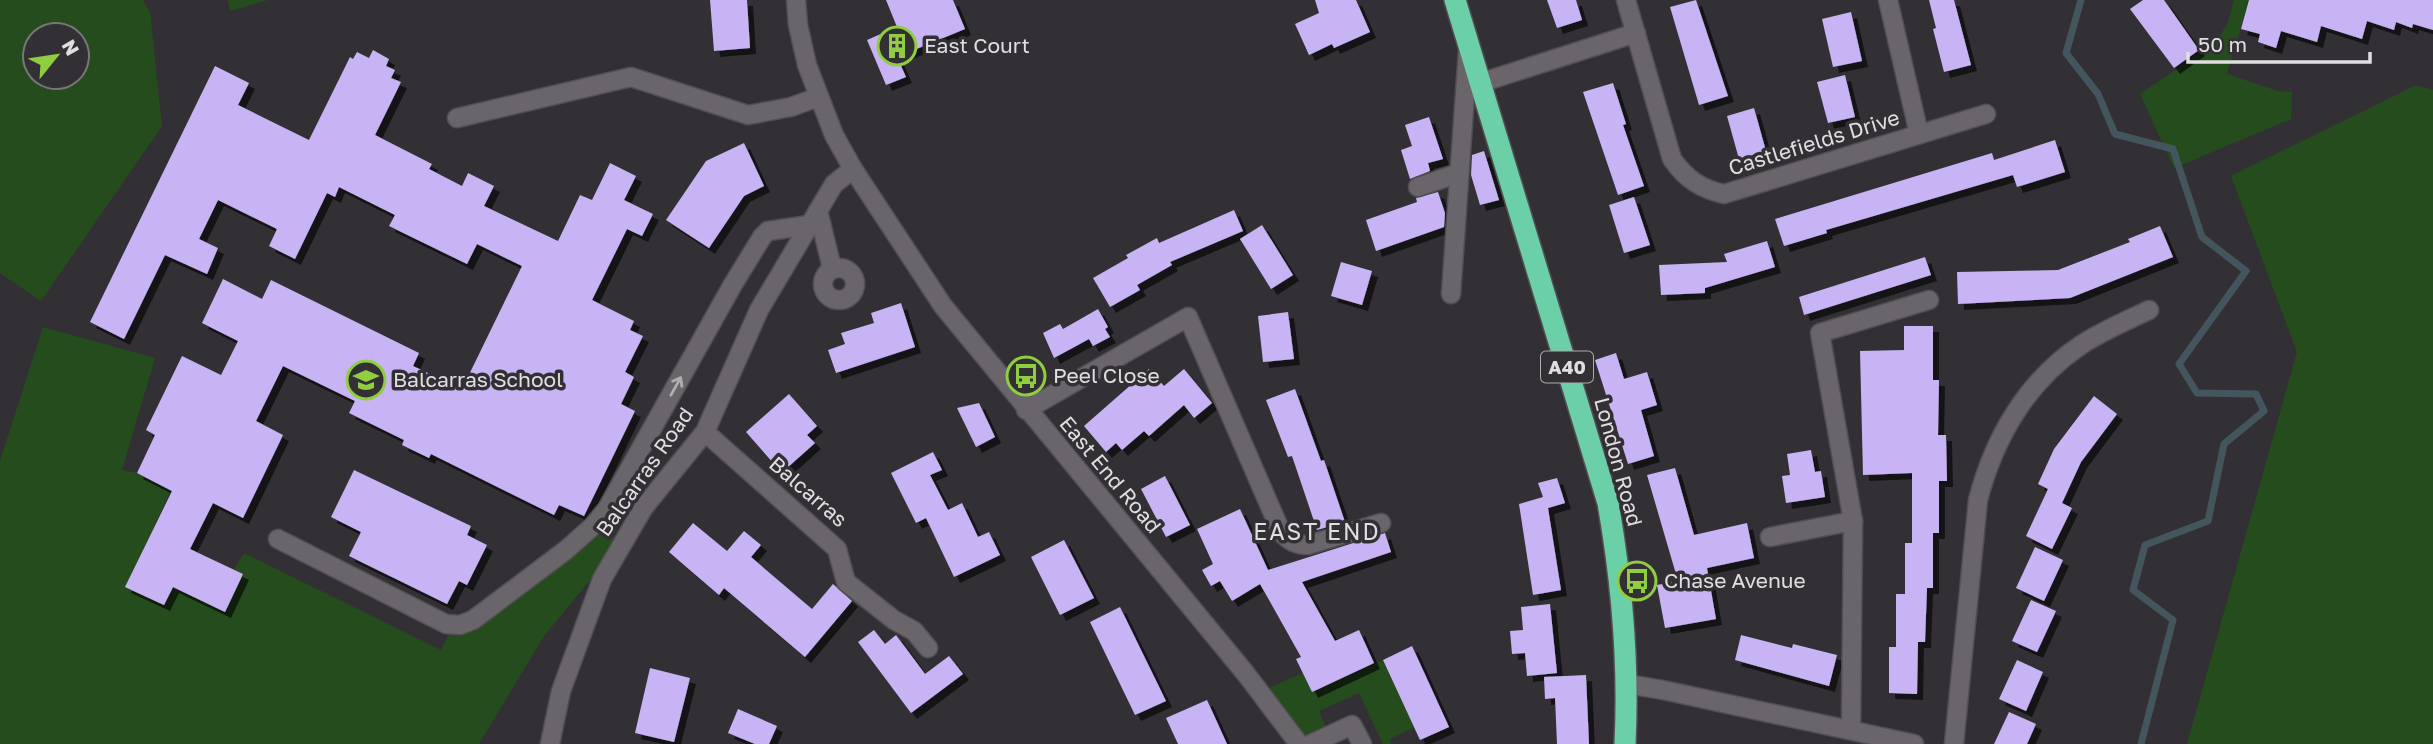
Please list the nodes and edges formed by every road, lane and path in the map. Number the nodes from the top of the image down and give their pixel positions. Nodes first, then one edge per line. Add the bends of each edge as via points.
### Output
1 (796, 0) edge
2 (1455, 0) edge
3 (1626, 0) edge
4 (1888, 0) edge
5 (1636, 33) junction
6 (1468, 44) junction
7 (1480, 83) junction
8 (818, 97) junction
9 (1986, 114) dead end
10 (457, 118) dead end
11 (1919, 134) junction
12 (853, 169) junction
13 (1459, 173) junction
14 (1418, 187) dead end
15 (813, 218) junction
16 (832, 268) dead end
17 (1451, 294) dead end
18 (1929, 300) dead end
19 (2149, 310) dead end
20 (1026, 410) junction
21 (705, 432) junction
22 (607, 509) junction
23 (1853, 521) junction
24 (1381, 523) dead end
25 (630, 530) junction
26 (1770, 537) dead end
27 (278, 539) dead end
28 (928, 648) dead end
29 (1627, 684) junction
30 (1851, 730) junction
31 (550, 744) edge
32 (1299, 744) edge
33 (1311, 744) edge
34 (1362, 744) edge
35 (1625, 744) edge
36 (1914, 744) edge
37 (1954, 744) edge

1 - 8 street, East End Road via 800,36
2 - 6 highway, London Road / A40
3 - 5 street, Castlefields Drive
4 - 11 street
5 - 7 street
5 - 11 street, Castlefields Drive via 1672,159 1688,178 1710,191 1724,194
6 - 7 highway, London Road / A40
6 - 13 street
7 - 29 highway, London Road / A40 via 1608,503 1622,595
8 - 10 street via 748,115 631,78
8 - 12 street, East End Road
9 - 11 street, Castlefields Drive
12 - 15 street, Balcarras Road via 834,184
12 - 20 street, East End Road via 943,306
13 - 14 street
13 - 17 street
15 - 16 street
15 - 21 street, Balcarras Road via 759,310
22 -> 15 street via 762,237 768,231
18 - 23 street via 1820,333
19 - 37 street via 2101,332 2060,361 2024,400 1995,447 1978,500
20 - 24 street via 1188,317 1281,532 1295,543 1308,545
20 - 32 street, East End Road
21 - 25 street, Balcarras Road
21 - 28 street, Balcarras via 837,549 846,582 914,631
22 - 25 street
22 - 27 street via 556,558 505,598 460,625 446,624
23 - 26 street
23 - 30 street
25 - 31 street, Balcarras Road via 602,579 561,691
29 - 30 street
29 - 35 highway, London Road / A40
30 - 36 street
33 - 34 street via 1352,725

